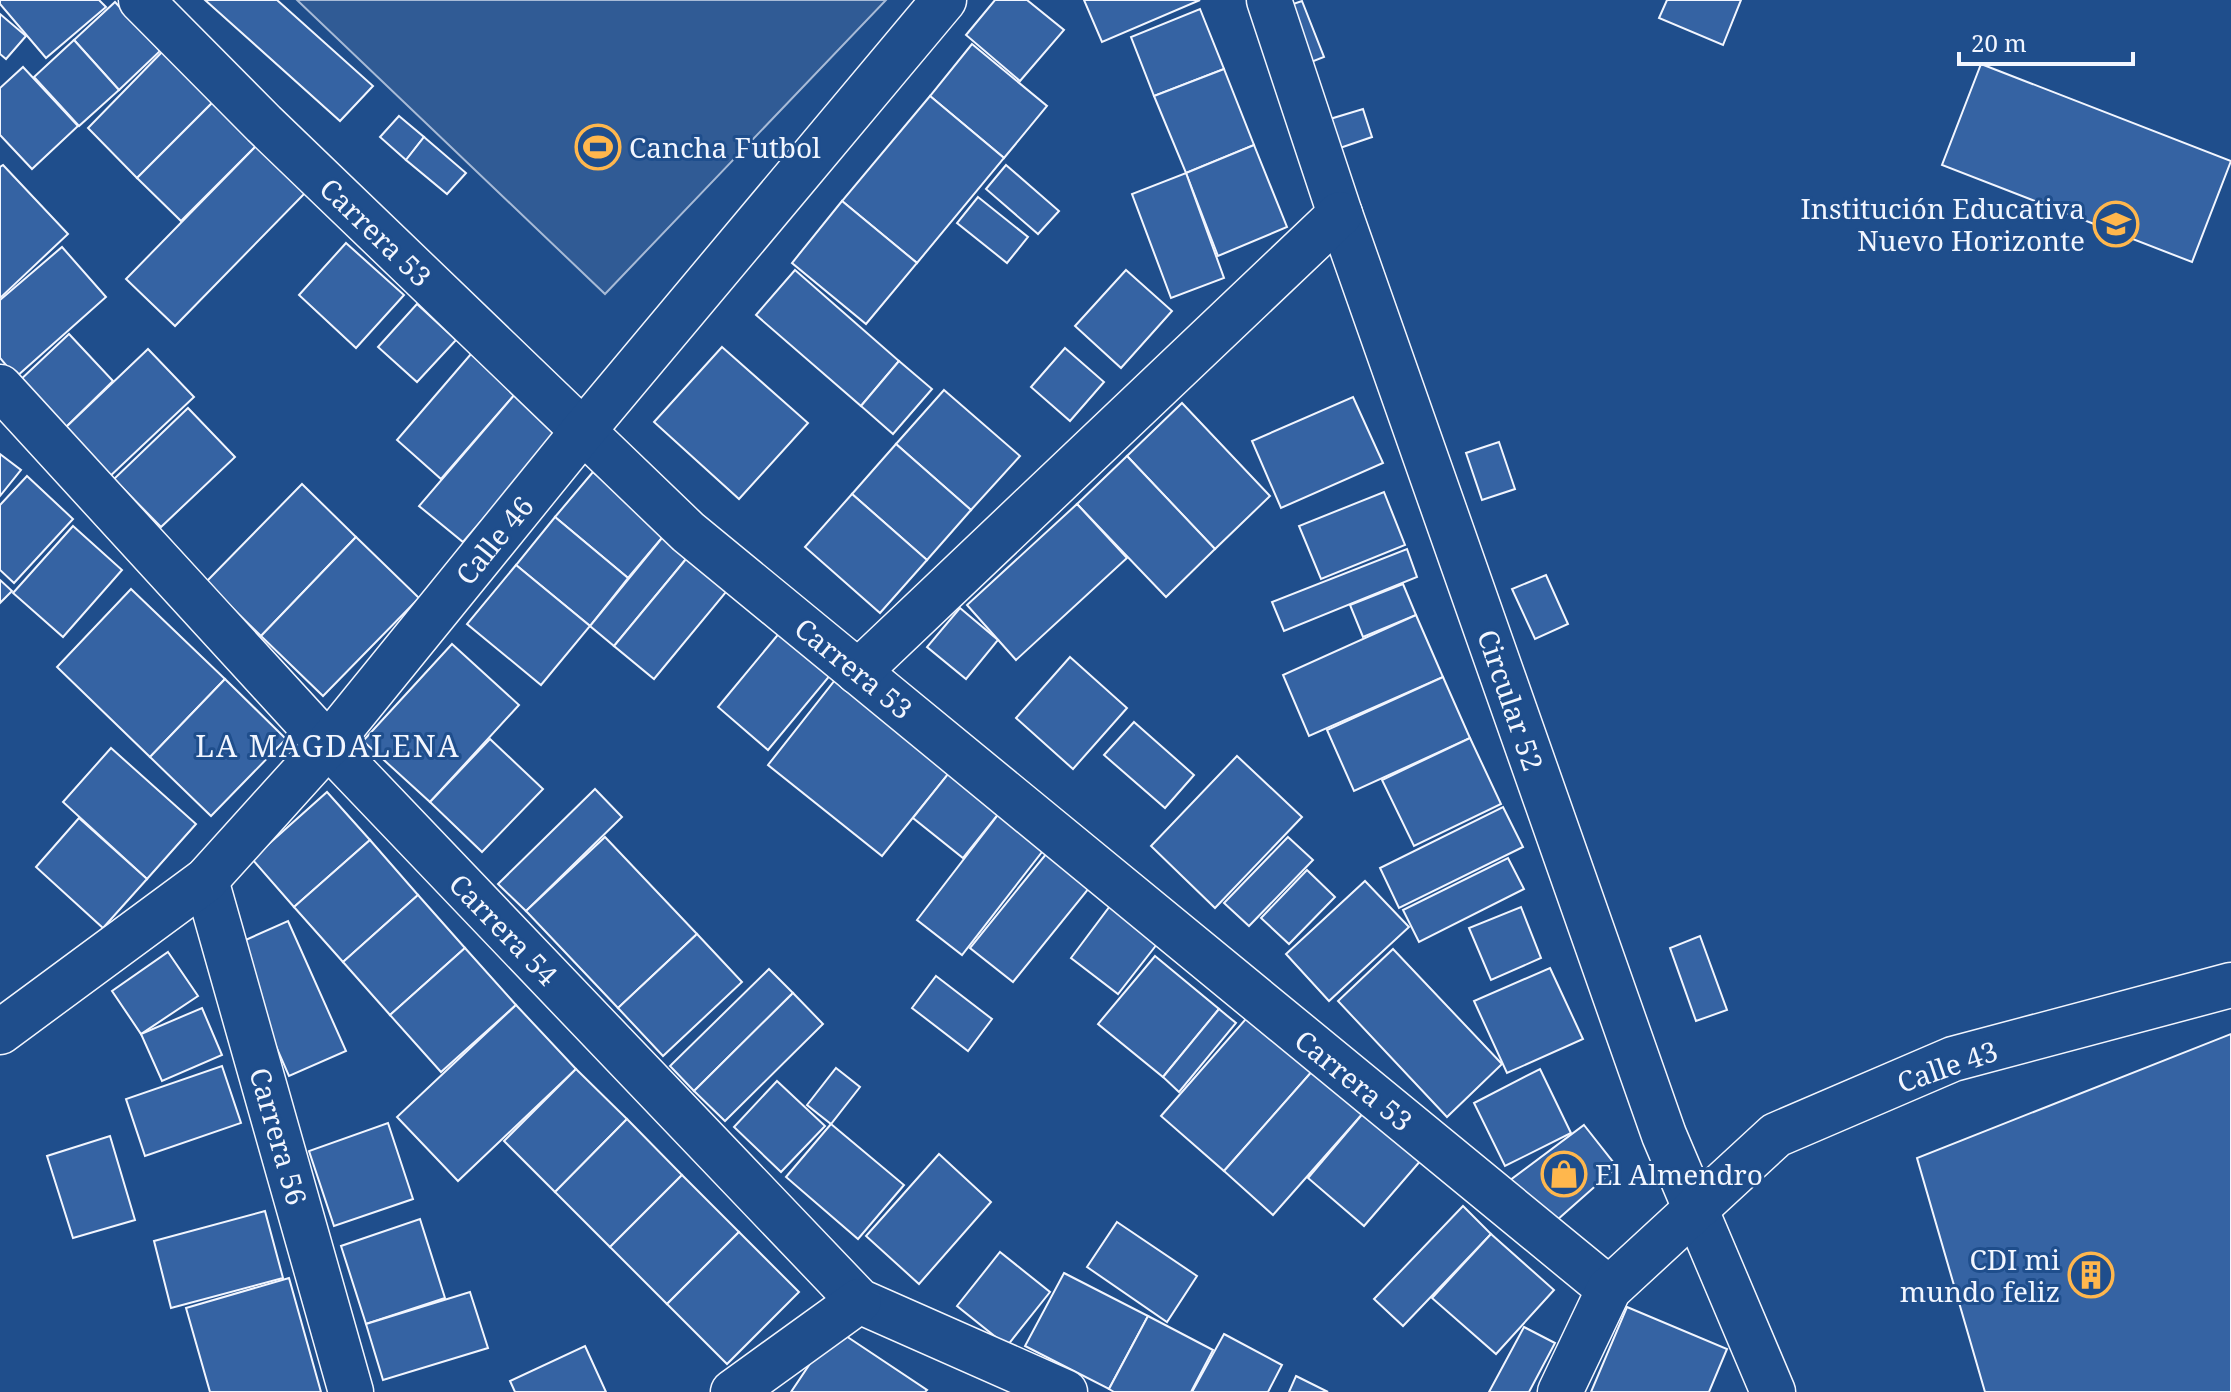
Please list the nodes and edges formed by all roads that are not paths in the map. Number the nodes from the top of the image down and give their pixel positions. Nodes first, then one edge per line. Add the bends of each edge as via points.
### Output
1 (141, 0) edge
2 (944, 0) edge
3 (1269, 0) edge
4 (1340, 214) junction
5 (0, 387) edge
6 (583, 431) junction
7 (858, 672) junction
8 (328, 745) junction
9 (206, 880) junction
10 (2231, 985) edge
11 (0, 1032) edge
12 (1695, 1210) junction
13 (1609, 1289) junction
14 (859, 1301) junction
15 (351, 1392) edge
16 (733, 1392) edge
17 (1065, 1392) edge
18 (1560, 1392) edge
19 (1773, 1392) edge

1 - 6 street, Carrera 53
2 - 6 street, Calle 46
3 - 4 street, Circular 52
4 - 7 street
4 - 12 street, Circular 52 via 1664,1135
5 - 8 street, Carrera 54
6 - 7 street, Carrera 53 via 688,532
6 - 8 street, Calle 46
7 - 13 street, Carrera 53
8 - 9 street, Calle 46
8 - 14 street, Carrera 54
9 - 11 street, Calle 46
9 - 15 street, Carrera 56
10 - 12 street, Calle 43 via 1953,1059 1776,1135
12 - 13 street, Calle 43
12 - 19 street, Circular 52
13 - 18 street
14 - 16 street
14 - 17 street, Carrera 54

